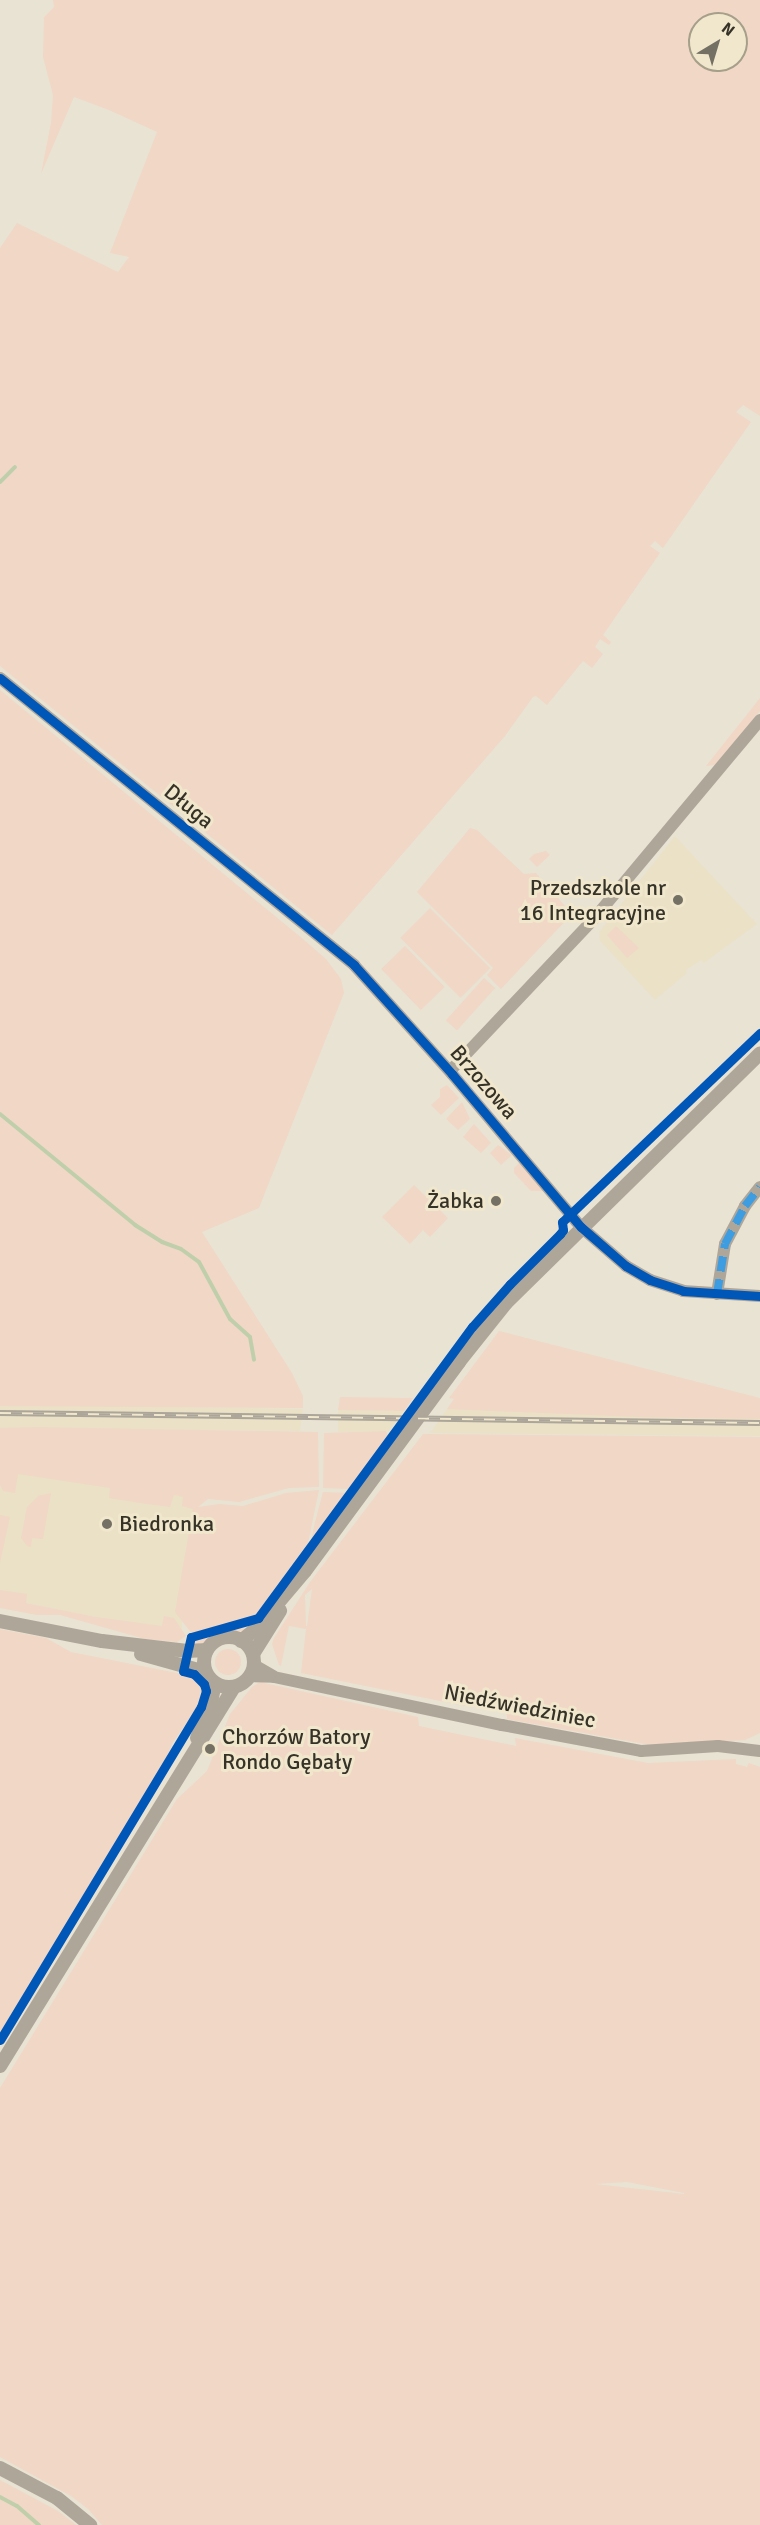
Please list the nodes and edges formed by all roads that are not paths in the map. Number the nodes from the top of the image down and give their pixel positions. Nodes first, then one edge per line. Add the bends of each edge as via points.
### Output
1 (0, 678) edge
2 (760, 720) edge
3 (354, 965) joint
4 (760, 1053) edge
5 (450, 1071) junction
6 (760, 1187) edge
7 (581, 1227) junction
8 (717, 1294) junction
9 (760, 1296) edge
10 (305, 1571) junction
11 (0, 1621) edge
12 (102, 1641) junction
13 (242, 1641) junction
14 (207, 1650) junction
15 (252, 1665) junction
16 (206, 1671) junction
17 (215, 1683) junction
18 (234, 1687) junction
19 (760, 1751) edge
20 (187, 1760) junction
21 (0, 2066) edge
22 (0, 2468) edge
23 (90, 2525) edge

1 - 3 street, Długa
2 - 5 street, Brzozowa via 592,921
3 - 5 street, Brzozowa
4 - 7 street
5 - 7 street, Brzozowa
6 - 8 street via 725,1244
7 - 8 street, Brzozowa via 640,1275 684,1291
7 - 10 street via 491,1320
8 - 9 street, Brzozowa
10 - 13 street
10 - 15 street
11 - 12 street
12 - 14 street
12 - 16 street
13 - 14 street via 219,1639
13 - 15 street
14 - 16 street
15 - 18 street
15 - 19 street, Niedźwiedziniec via 274,1677 641,1751 718,1746
16 - 17 street
17 - 18 street
17 - 20 street
18 - 20 street
20 - 21 street
22 - 23 street via 57,2498

